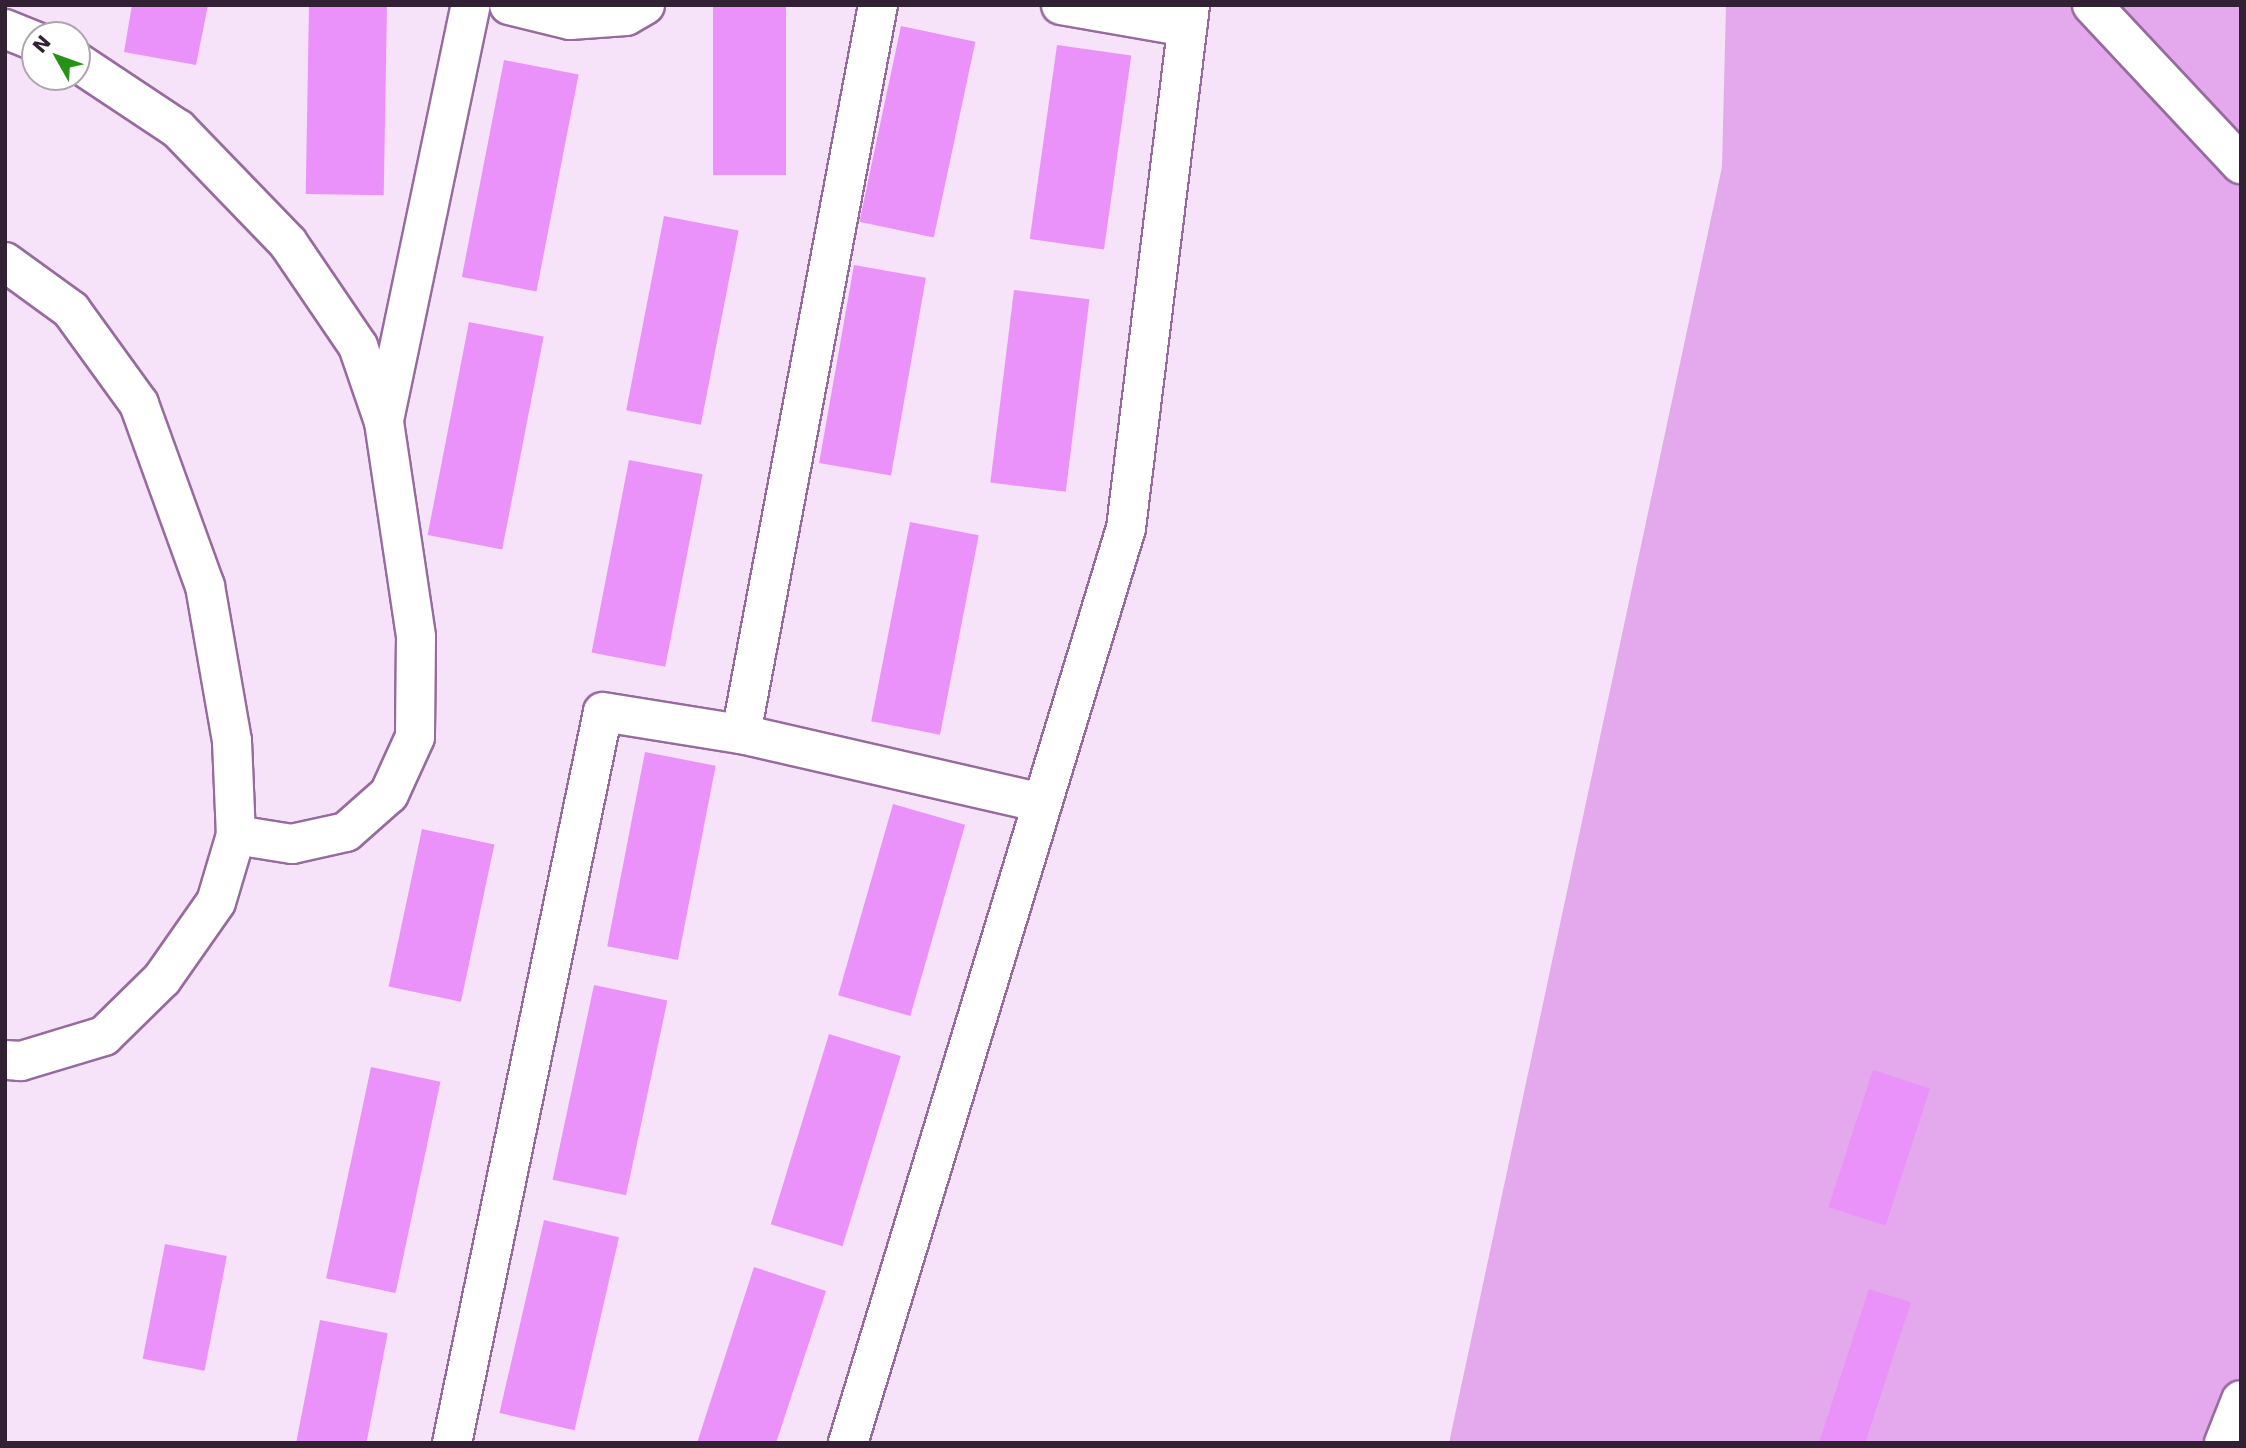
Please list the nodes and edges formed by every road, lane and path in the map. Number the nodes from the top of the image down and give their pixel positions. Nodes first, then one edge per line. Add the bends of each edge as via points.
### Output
1 (471, 5) edge
2 (509, 5) edge
3 (645, 5) edge
4 (878, 5) edge
5 (1061, 5) edge
6 (2092, 5) edge
7 (1189, 16) edge
8 (91, 71) edge
9 (2241, 164) edge
10 (5, 262) edge
11 (384, 422) junction
12 (741, 734) junction
13 (1042, 803) junction
14 (236, 835) junction
15 (5, 1060) edge
16 (2241, 1400) edge
17 (452, 1443) edge
18 (848, 1443) edge
19 (2224, 1443) edge

1 - 11 street
2 - 3 street via 570,20 626,16
4 - 12 street
5 - 7 street
6 - 9 street
7 - 13 street via 1126,528
8 - 11 street via 178,129 288,243 358,346
10 - 14 street via 71,310 139,404 205,586 232,741
11 - 14 street via 416,637 415,737 389,794 346,832 292,844
12 - 13 street
12 - 17 street via 603,712
13 - 18 street
14 - 15 street via 216,902 162,979 104,1036 21,1061
16 - 19 street

